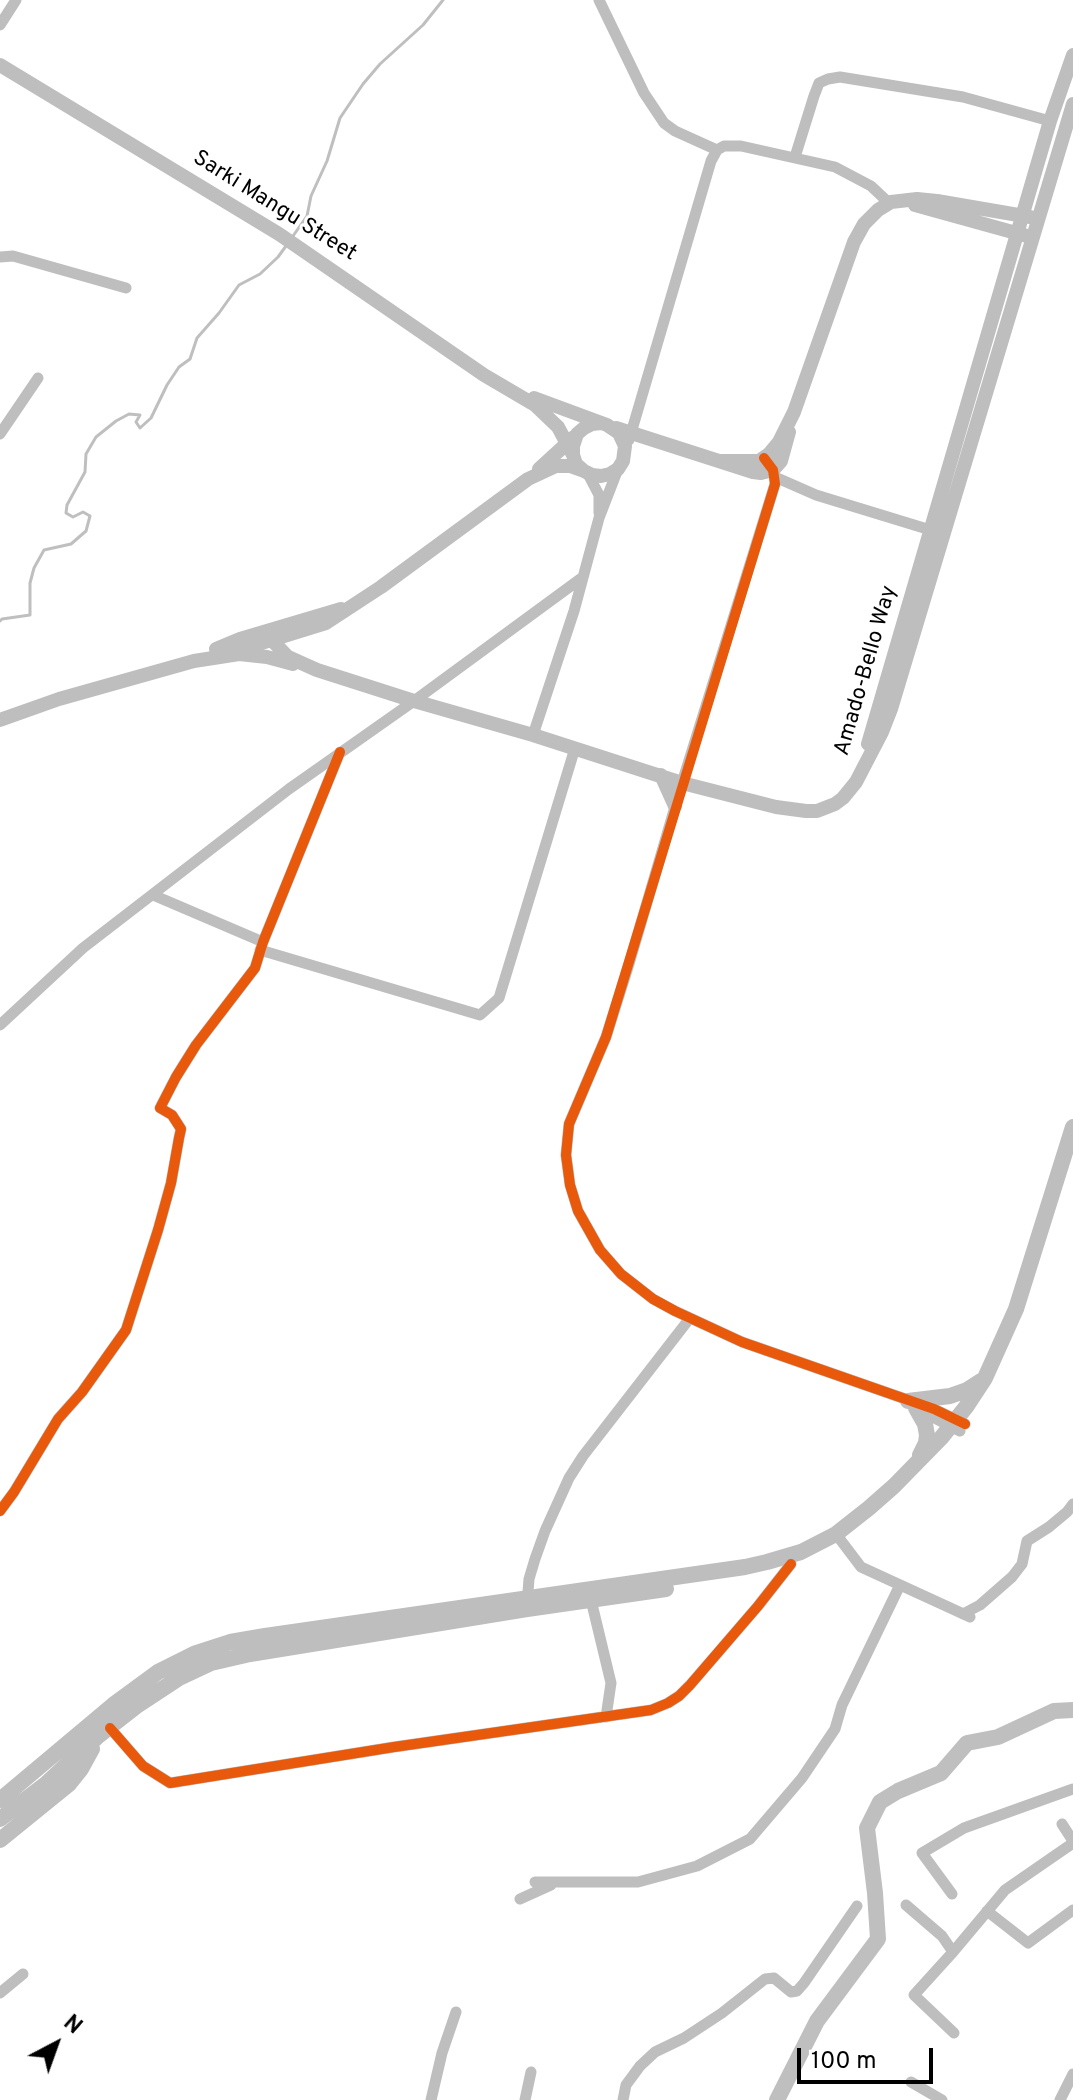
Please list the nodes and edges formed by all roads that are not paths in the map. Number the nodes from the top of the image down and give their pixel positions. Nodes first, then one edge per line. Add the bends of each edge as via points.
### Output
1 (16, 0) edge
2 (599, 0) edge
3 (0, 25) edge
4 (1073, 55) edge
5 (0, 65) edge
6 (1073, 104) edge
7 (1050, 121) junction
8 (717, 150) junction
9 (795, 157) junction
10 (1035, 172) junction
11 (894, 202) junction
12 (988, 217) junction
13 (1030, 218) junction
14 (1018, 232) junction
15 (1033, 239) junction
16 (0, 257) edge
17 (1007, 268) junction
18 (126, 288) dead end
19 (38, 378) dead end
20 (518, 394) junction
21 (607, 425) junction
22 (631, 433) junction
23 (0, 434) edge
24 (573, 444) junction
25 (666, 444) junction
26 (622, 461) junction
27 (771, 468) junction
28 (586, 473) junction
29 (528, 479) junction
30 (599, 518) junction
31 (937, 532) junction
32 (583, 577) junction
33 (268, 636) junction
34 (216, 657) junction
35 (194, 661) junction
36 (317, 670) junction
37 (414, 701) junction
38 (0, 720) edge
39 (533, 735) junction
40 (575, 748) junction
41 (340, 752) junction
42 (661, 775) junction
43 (682, 783) junction
44 (675, 806) junction
45 (153, 895) junction
46 (262, 946) junction
47 (0, 1025) edge
48 (1073, 1127) edge
49 (1073, 1160) edge
50 (690, 1318) junction
51 (985, 1378) junction
52 (912, 1405) junction
53 (958, 1425) junction
54 (912, 1468) junction
55 (1073, 1504) edge
56 (0, 1511) edge
57 (839, 1537) junction
58 (791, 1564) junction
59 (900, 1585) junction
60 (591, 1600) junction
61 (527, 1603) junction
62 (606, 1717) junction
63 (104, 1732) junction
64 (64, 1747) junction
65 (42, 1776) junction
66 (0, 1788) edge
67 (1073, 1789) edge
68 (0, 1800) edge
69 (0, 1819) edge
70 (1062, 1824) dead end
71 (0, 1840) edge
72 (1073, 1842) edge
73 (535, 1882) dead end
74 (555, 1883) junction
75 (952, 1894) dead end
76 (520, 1899) dead end
77 (906, 1905) dead end
78 (857, 1906) dead end
79 (1073, 1910) edge
80 (987, 1911) junction
81 (953, 1952) junction
82 (23, 1974) dead end
83 (0, 1993) edge
84 (456, 2012) dead end
85 (954, 2033) dead end
86 (531, 2072) dead end
87 (1073, 2074) edge
88 (911, 2082) dead end
89 (1063, 2099) edge
90 (431, 2100) edge
91 (525, 2100) edge
92 (623, 2100) edge
93 (942, 2100) edge

1 - 3 street
2 - 8 street via 664,123
4 - 7 main road, Amado-Bello Way
5 - 20 main road, Sarki Mangu Street via 279,234
6 - 13 main road, Amado-Bello Way
7 - 9 street via 963,97 840,77 819,83
7 - 10 main road, Amado-Bello Way
8 - 9 street via 741,146
8 - 22 street
9 - 11 street via 852,175
10 - 12 main road via 1022,197
10 - 13 main road, Amado-Bello Way
11 - 12 main road
11 - 27 main road via 871,215 859,232 794,412 784,455
12 - 13 main road
12 - 14 main road
12 - 17 main road via 1001,237
13 - 14 main road, Amado-Bello Way
13 - 15 main road, Amado-Bello Way
14 - 15 main road
14 - 17 main road, Amado-Bello Way
15 - 31 main road, Amado-Bello Way
16 - 18 street via 13,256
17 - 31 main road, Amado-Bello Way
19 - 23 street
20 - 21 main road
20 - 24 main road via 548,415
21 - 22 main road
21 - 24 main road via 588,425
21 - 26 main road via 622,436
22 - 25 main road
22 - 26 street
24 - 28 main road via 576,464
24 - 29 main road
25 - 26 main road via 643,447
25 - 27 main road via 753,472 768,473
26 - 28 main road via 610,474
26 - 30 street
27 - 31 street via 816,495
27 - 43 street via 775,484
28 - 29 main road via 556,466
28 - 30 street via 599,495
29 - 33 main road via 326,623
30 - 32 street
31 - 43 main road, Amado-Bello Way via 891,709 843,798 828,808 806,811
32 - 37 street
32 - 39 street
33 - 34 main road
33 - 35 main road via 230,643
33 - 36 main road via 288,657
34 - 35 main road
34 - 36 main road via 267,657
35 - 38 main road
36 - 37 main road, Amado-Bello Way
37 - 39 main road, Amado-Bello Way
37 - 41 street
39 - 40 main road, Amado-Bello Way
40 - 42 main road, Amado-Bello Way
40 - 46 street via 499,998 480,1015
41 - 45 street
41 - 46 street
42 - 43 main road, Amado-Bello Way
42 - 44 main road
43 - 44 street
44 - 50 street via 606,1037 569,1124 566,1155 573,1197 600,1250 636,1287
45 - 46 street
45 - 47 street via 83,948
46 - 56 street via 255,968 196,1045 160,1108 181,1129 171,1183 126,1330 58,1419
48 - 51 highway via 1016,1309
49 - 53 highway via 1020,1325 999,1371
50 - 52 street
50 - 61 street via 569,1478 535,1559
51 - 52 highway via 967,1390
51 - 53 highway
52 - 53 street
52 - 54 highway via 927,1435
53 - 54 highway
53 - 57 highway via 931,1464 893,1502
54 - 57 highway
55 - 59 street via 1027,1541 1022,1564 1012,1577 966,1616
57 - 58 highway via 817,1554
57 - 59 street via 861,1567
57 - 61 highway via 767,1562
58 - 60 highway via 725,1581
58 - 62 street via 679,1696 651,1710
59 - 74 street via 835,1729 750,1839 697,1866 638,1882
60 - 61 highway
60 - 62 street via 611,1683
61 - 63 highway via 211,1663 157,1691
61 - 64 highway via 230,1642 158,1672
62 - 63 street via 170,1783
63 - 65 highway
63 - 71 highway via 69,1784
64 - 65 highway
64 - 66 highway via 38,1758
65 - 68 highway
65 - 69 highway
67 - 75 street via 964,1828 922,1853
70 - 72 street
72 - 80 street via 1005,1890
73 - 74 street
74 - 76 street
77 - 81 street
78 - 92 street via 797,1991 774,1978 765,1979 722,2013 655,2052 626,2085
79 - 80 street via 1028,1943
80 - 81 street
81 - 85 street via 914,1995
82 - 83 street
84 - 90 street
86 - 91 street
87 - 89 street
88 - 93 street

